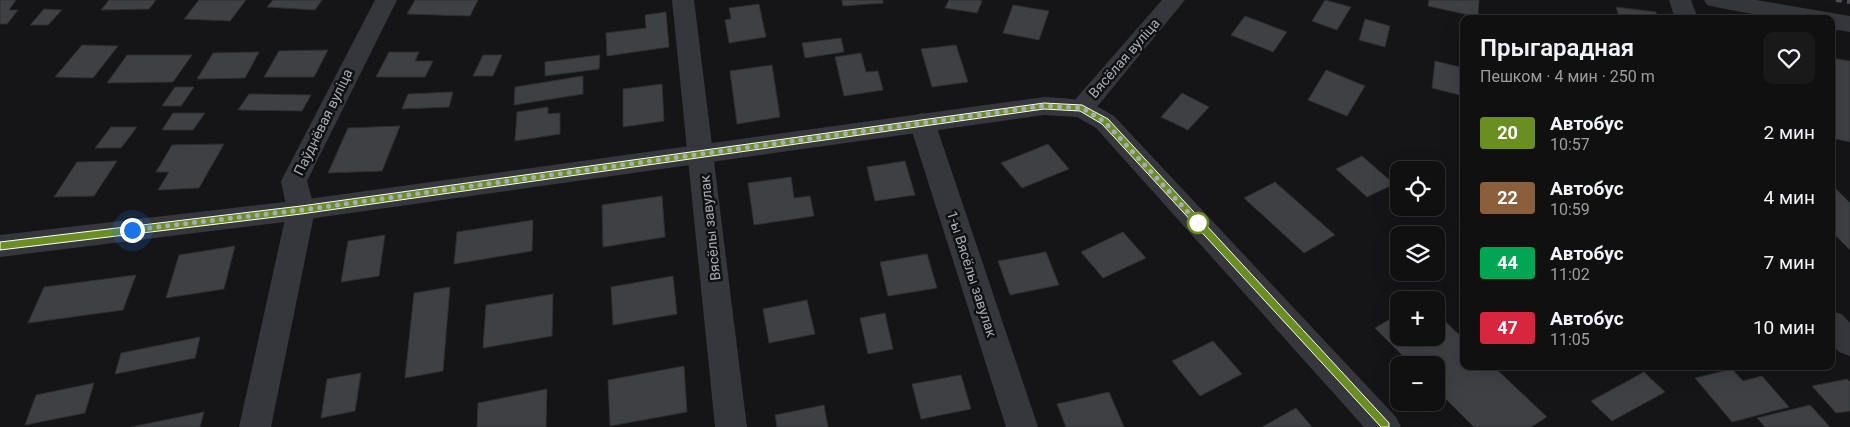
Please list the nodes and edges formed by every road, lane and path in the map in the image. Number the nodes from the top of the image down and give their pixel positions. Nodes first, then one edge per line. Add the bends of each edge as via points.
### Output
1 (386, 0) edge
2 (683, 0) edge
3 (1174, 0) edge
4 (1680, 0) edge
5 (1715, 0) edge
6 (1686, 15) edge
7 (1799, 15) edge
8 (1835, 21) edge
9 (1850, 24) edge
10 (1082, 108) junction
11 (922, 122) junction
12 (702, 155) junction
13 (301, 210) junction
14 (0, 246) edge
15 (1835, 327) edge
16 (1850, 342) edge
17 (255, 427) edge
18 (731, 427) edge
19 (1022, 427) edge
20 (1385, 427) edge

1 - 13 street, Паўднёвая вуліца via 294,181
2 - 12 street, Вясёлы завулак
3 - 10 street, Вясёлая вуліца
4 - 6 street
5 - 7 street
8 - 9 street
10 - 11 street, Вясёлая вуліца via 1044,106
10 - 20 street via 1105,122
11 - 12 street, Вясёлая вуліца
11 - 19 street, 1-ы Вясёлы завулак
12 - 13 street, Вясёлая вуліца
12 - 18 street, Вясёлы завулак
13 - 14 street, Вясёлая вуліца
13 - 17 street, Паўднёвая вуліца
15 - 16 street

